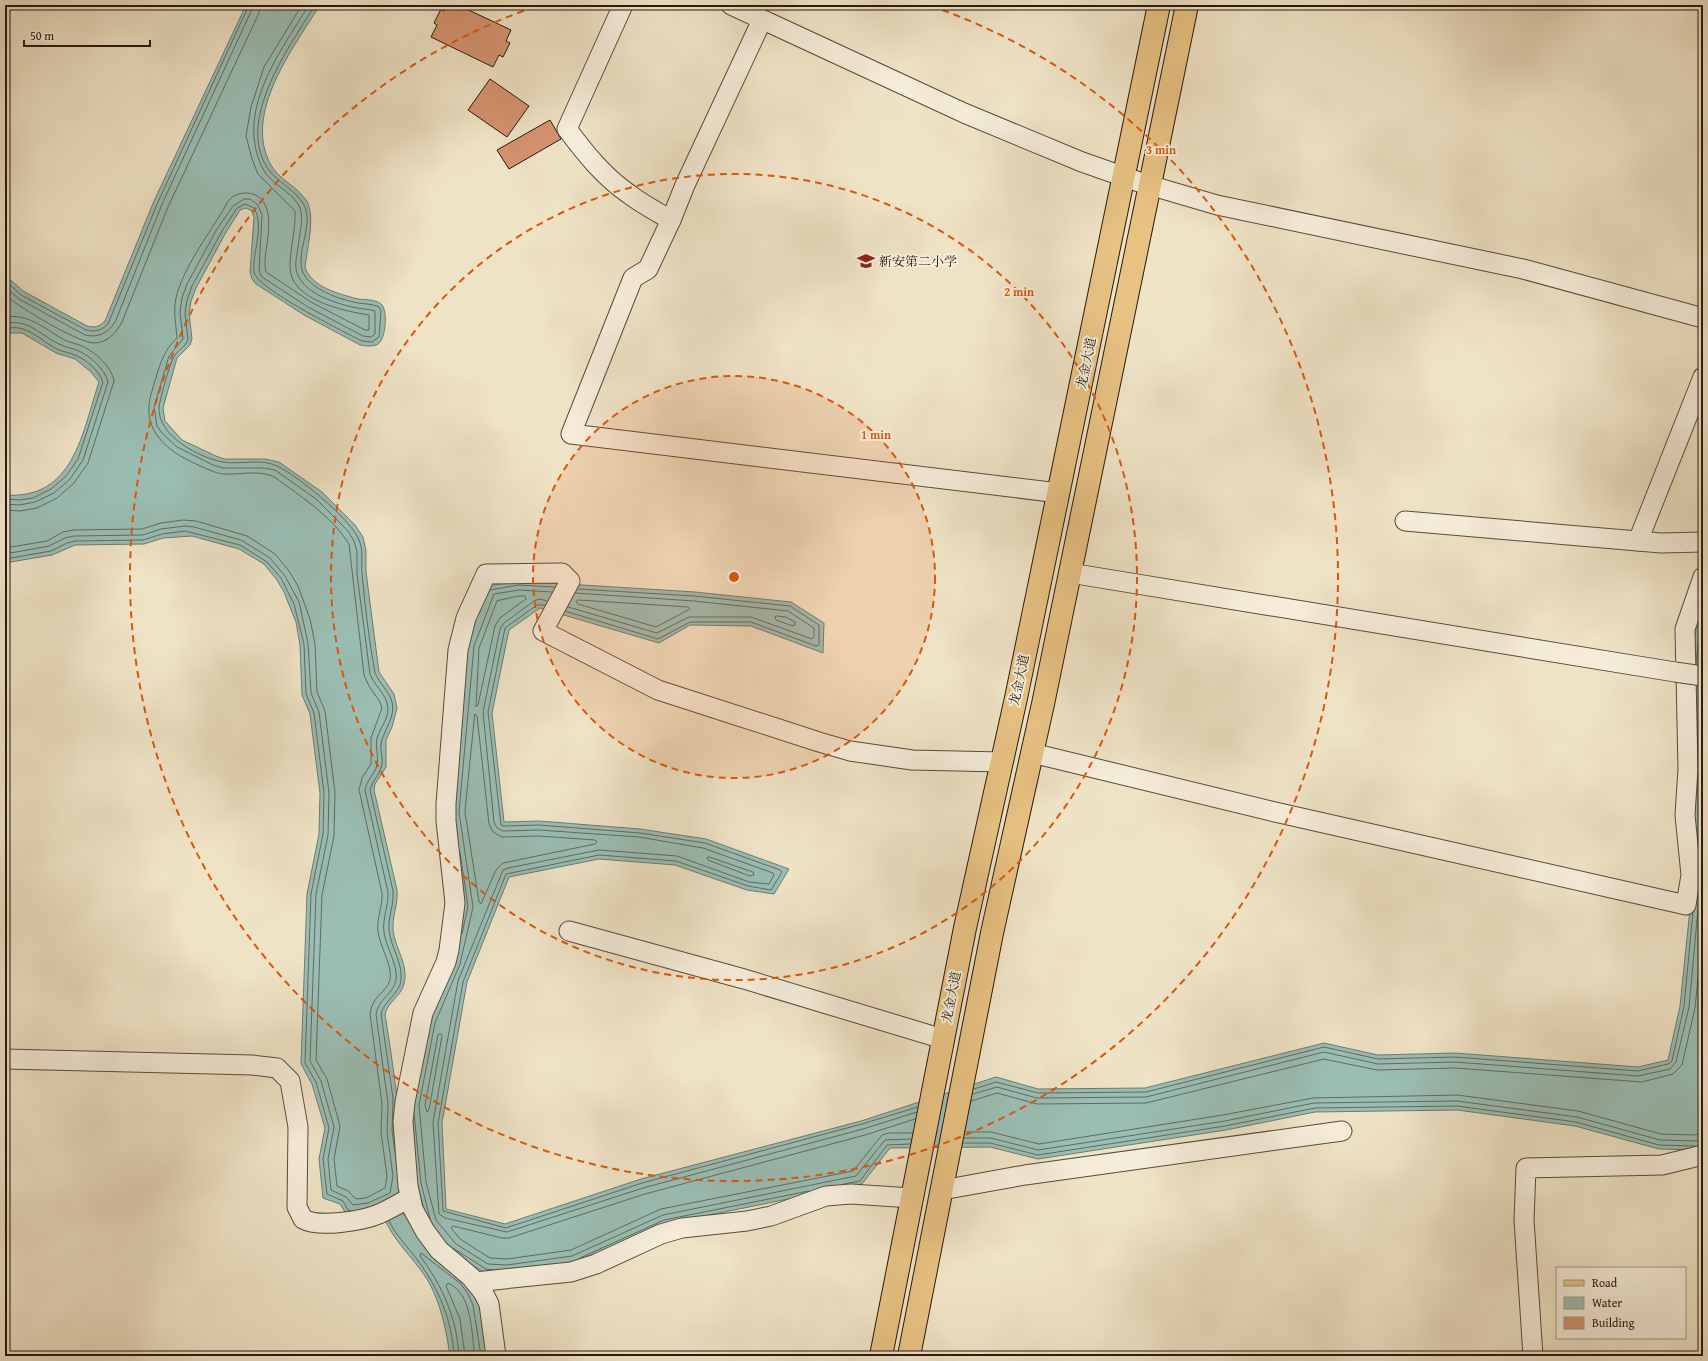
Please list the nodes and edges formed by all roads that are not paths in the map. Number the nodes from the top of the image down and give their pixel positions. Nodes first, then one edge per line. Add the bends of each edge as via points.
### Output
1 (623, 5) edge
2 (731, 5) edge
3 (1159, 5) edge
4 (1187, 5) edge
5 (762, 20) junction
6 (1124, 176) junction
7 (1150, 185) junction
8 (671, 220) junction
9 (1703, 318) edge
10 (1703, 377) edge
11 (1059, 493) junction
12 (1405, 521) dead end
13 (1638, 541) junction
14 (1703, 542) edge
15 (1070, 573) junction
16 (1703, 577) edge
17 (1703, 676) edge
18 (1032, 754) junction
19 (1002, 762) junction
20 (569, 931) dead end
21 (943, 1039) junction
22 (5, 1060) edge
23 (1342, 1131) dead end
24 (1703, 1155) edge
25 (942, 1190) junction
26 (410, 1198) junction
27 (912, 1198) junction
28 (475, 1282) junction
29 (496, 1356) edge
30 (881, 1356) edge
31 (909, 1356) edge
32 (1533, 1356) edge

1 - 8 street via 568,129 585,152 610,178 629,194
2 - 5 street
3 - 6 main road, 龙金大道
4 - 7 main road
5 - 6 street via 964,113 1060,153
5 - 8 street
6 - 7 street
6 - 11 main road, 龙金大道
7 - 9 street via 1217,205 1524,269
7 - 15 main road
8 - 11 street via 648,269 633,278 571,434
10 - 13 street
11 - 19 main road, 龙金大道
12 - 13 street
13 - 14 street
15 - 17 street, bridge
15 - 18 main road
16 - 18 street via 1686,629 1688,770 1685,815 1690,875 1686,905
18 - 25 main road via 992,933
19 - 21 main road, 龙金大道
19 - 26 street via 912,760 850,751 658,690 543,631 570,581 562,573 486,574 466,618 458,650 446,821 455,903 446,962 423,1013 405,1102 404,1122
20 - 21 street via 744,979
21 - 27 main road, 龙金大道
22 - 26 street via 252,1065 276,1068 290,1081 296,1106 296,1207 303,1219 314,1223 356,1220 379,1214
23 - 25 street via 1025,1174
24 - 32 street via 1662,1165 1526,1168 1524,1220
25 - 31 main road
26 - 28 street via 425,1231 439,1250
27 - 28 street via 851,1194 826,1196 771,1216 682,1228 571,1272
27 - 30 main road, 龙金大道
28 - 29 street via 489,1304

